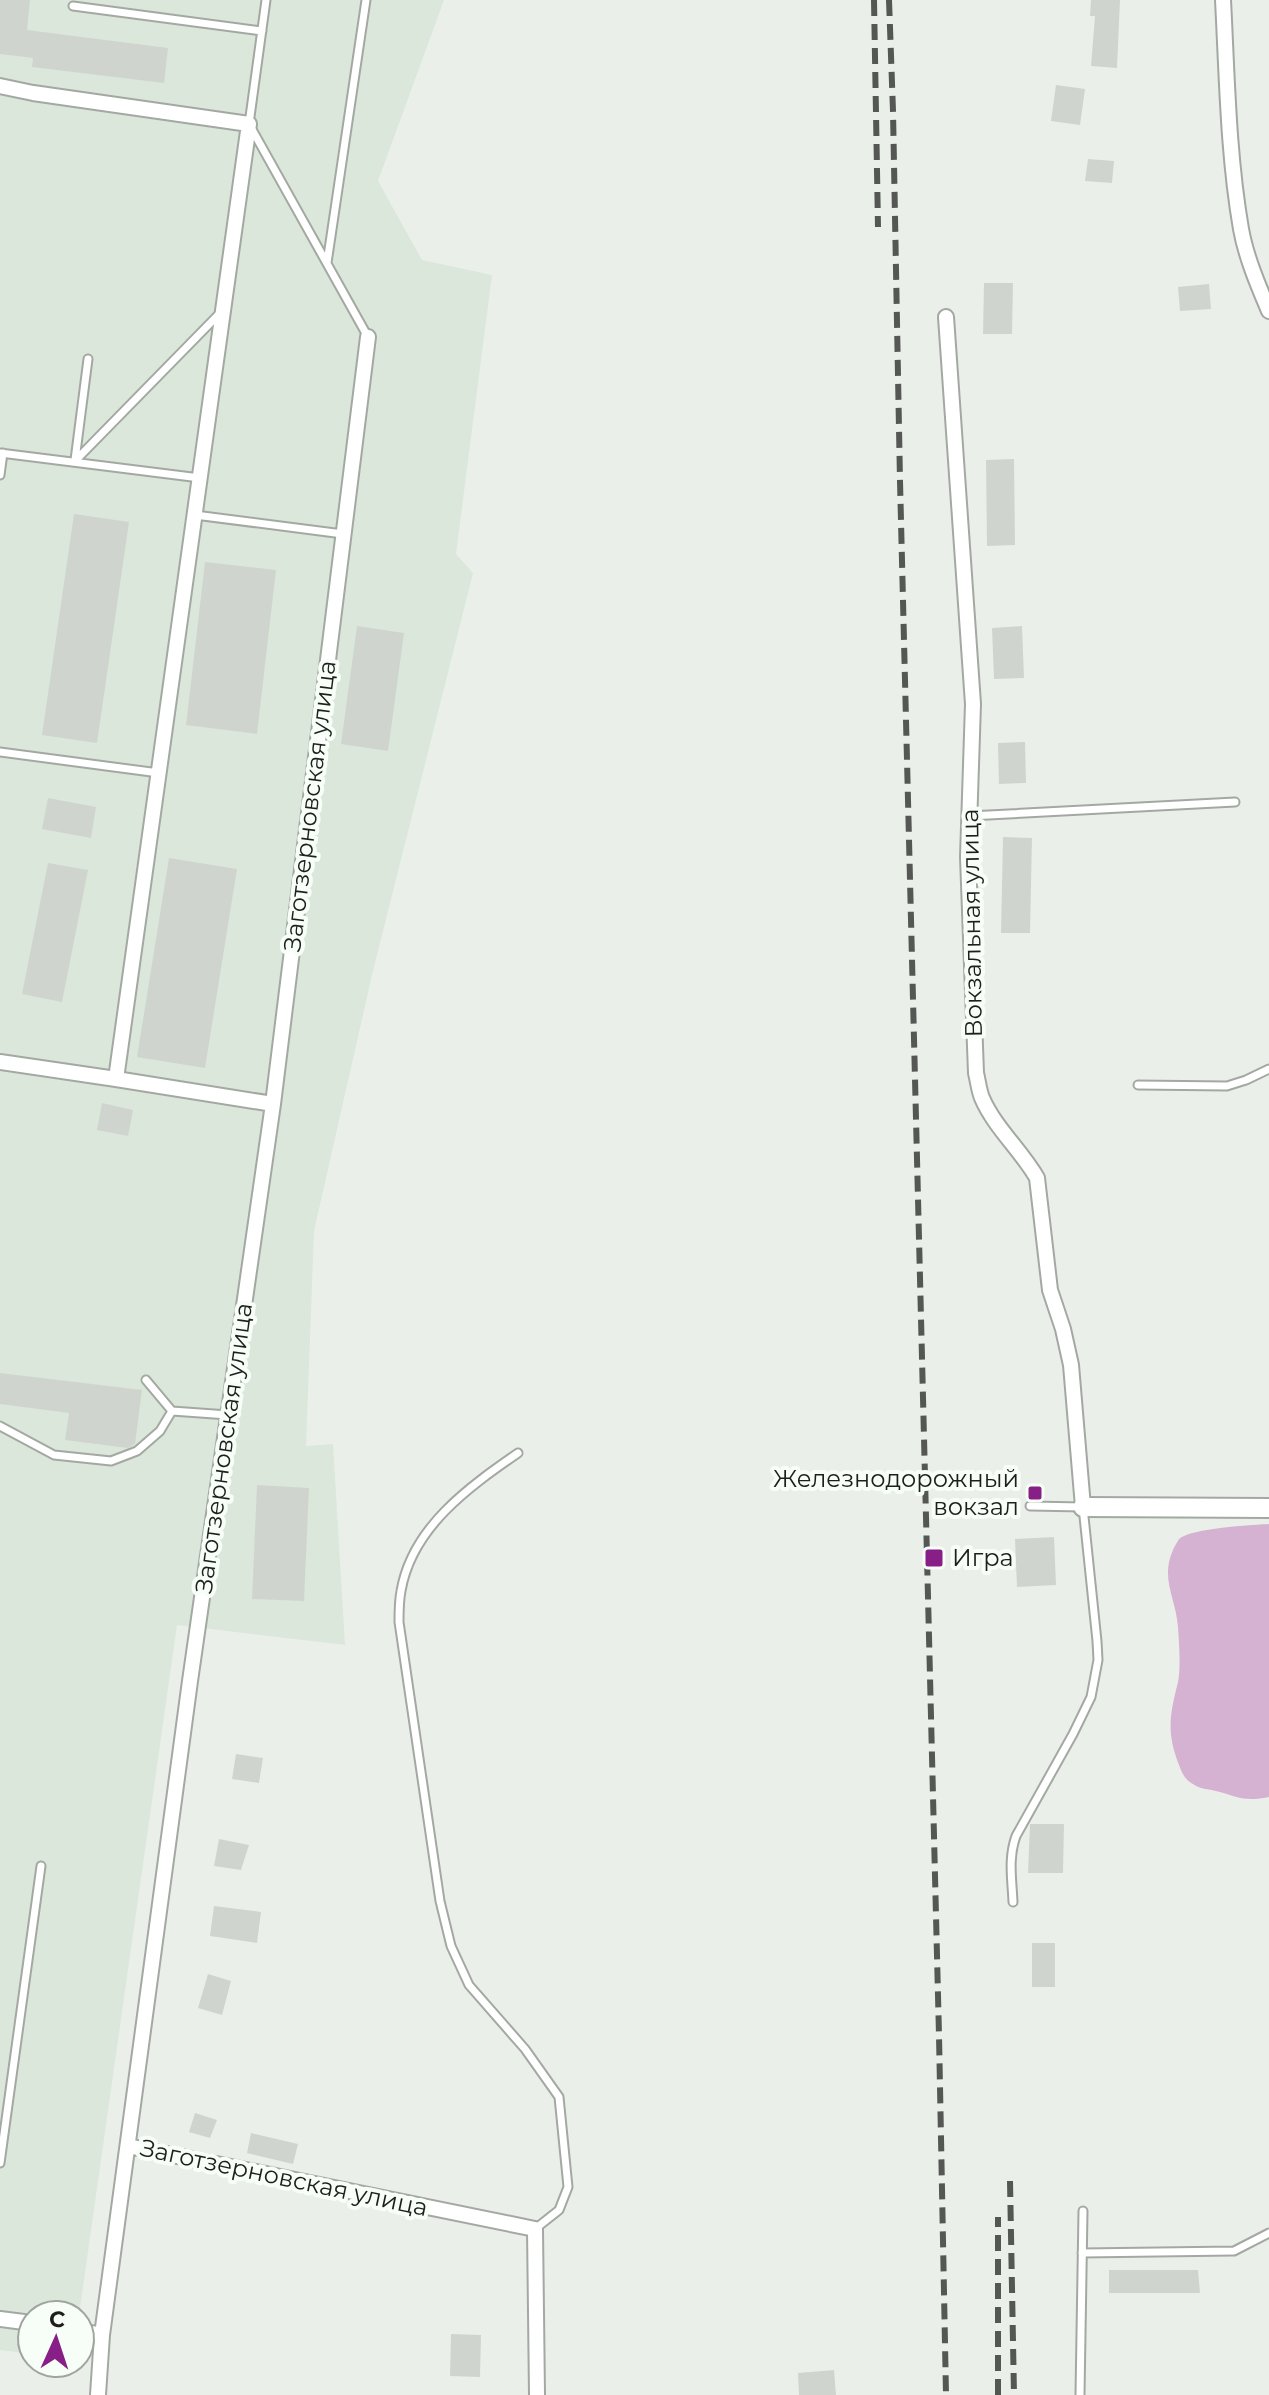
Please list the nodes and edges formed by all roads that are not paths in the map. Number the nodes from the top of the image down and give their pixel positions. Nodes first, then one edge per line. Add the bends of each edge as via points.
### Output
1 (266, 0) edge
2 (366, 0) edge
3 (1223, 0) edge
4 (73, 6) dead end
5 (262, 31) junction
6 (0, 86) edge
7 (249, 124) junction
8 (327, 264) junction
9 (223, 309) junction
10 (1269, 311) edge
11 (946, 317) dead end
12 (368, 337) joint
13 (88, 359) dead end
14 (1, 453) edge
15 (75, 461) junction
16 (0, 475) edge
17 (200, 478) junction
18 (195, 515) junction
19 (344, 535) junction
20 (0, 752) edge
21 (159, 773) junction
22 (1235, 802) dead end
23 (969, 816) junction
24 (0, 1062) edge
25 (1269, 1069) edge
26 (116, 1079) junction
27 (1138, 1085) dead end
28 (273, 1104) junction
29 (146, 1380) dead end
30 (172, 1411) junction
31 (228, 1415) junction
32 (0, 1426) edge
33 (518, 1453) dead end
34 (1030, 1506) dead end
35 (1083, 1507) junction
36 (1269, 1508) edge
37 (41, 1866) dead end
38 (1013, 1902) dead end
39 (128, 2146) junction
40 (0, 2163) edge
41 (1083, 2211) dead end
42 (535, 2229) junction
43 (1269, 2233) edge
44 (1082, 2253) junction
45 (96, 2334) edge
46 (102, 2335) junction
47 (98, 2395) edge
48 (537, 2395) edge
49 (1080, 2395) edge

1 - 5 lane
2 - 8 lane
3 - 10 street via 1241,231
4 - 5 lane
5 - 7 lane
6 - 7 street
7 - 8 lane
7 - 9 street
8 - 12 lane
9 - 15 lane
9 - 17 street
11 - 23 street, Вокзальная улица via 973,704
12 - 19 street, Заготзерновская улица
13 - 15 lane
14 - 15 lane
14 - 16 lane
15 - 17 lane
17 - 18 street
18 - 19 lane
18 - 21 street
19 - 28 street, Заготзерновская улица
20 - 21 lane
21 - 26 street
22 - 23 lane
23 - 35 street, Вокзальная улица via 976,1073 994,1119 1037,1178 1050,1290 1071,1365
24 - 26 street
25 - 27 lane via 1227,1086
26 - 28 street
28 - 31 street, Заготзерновская улица
29 - 30 lane
30 - 31 lane
30 - 32 lane via 160,1431 137,1451 111,1461 54,1455
31 - 39 street, Заготзерновская улица
33 - 42 lane via 446,1508 412,1553 399,1622 451,1946 469,1985 559,2097 568,2187 559,2210
34 - 35 lane
35 - 36 street
35 - 38 lane via 1098,1660 1091,1697 1012,1847
37 - 40 lane
39 - 42 street, Заготзерновская улица
39 - 46 street
41 - 44 lane
42 - 48 street
43 - 44 lane via 1234,2251
44 - 49 lane
45 - 46 street
46 - 47 street

